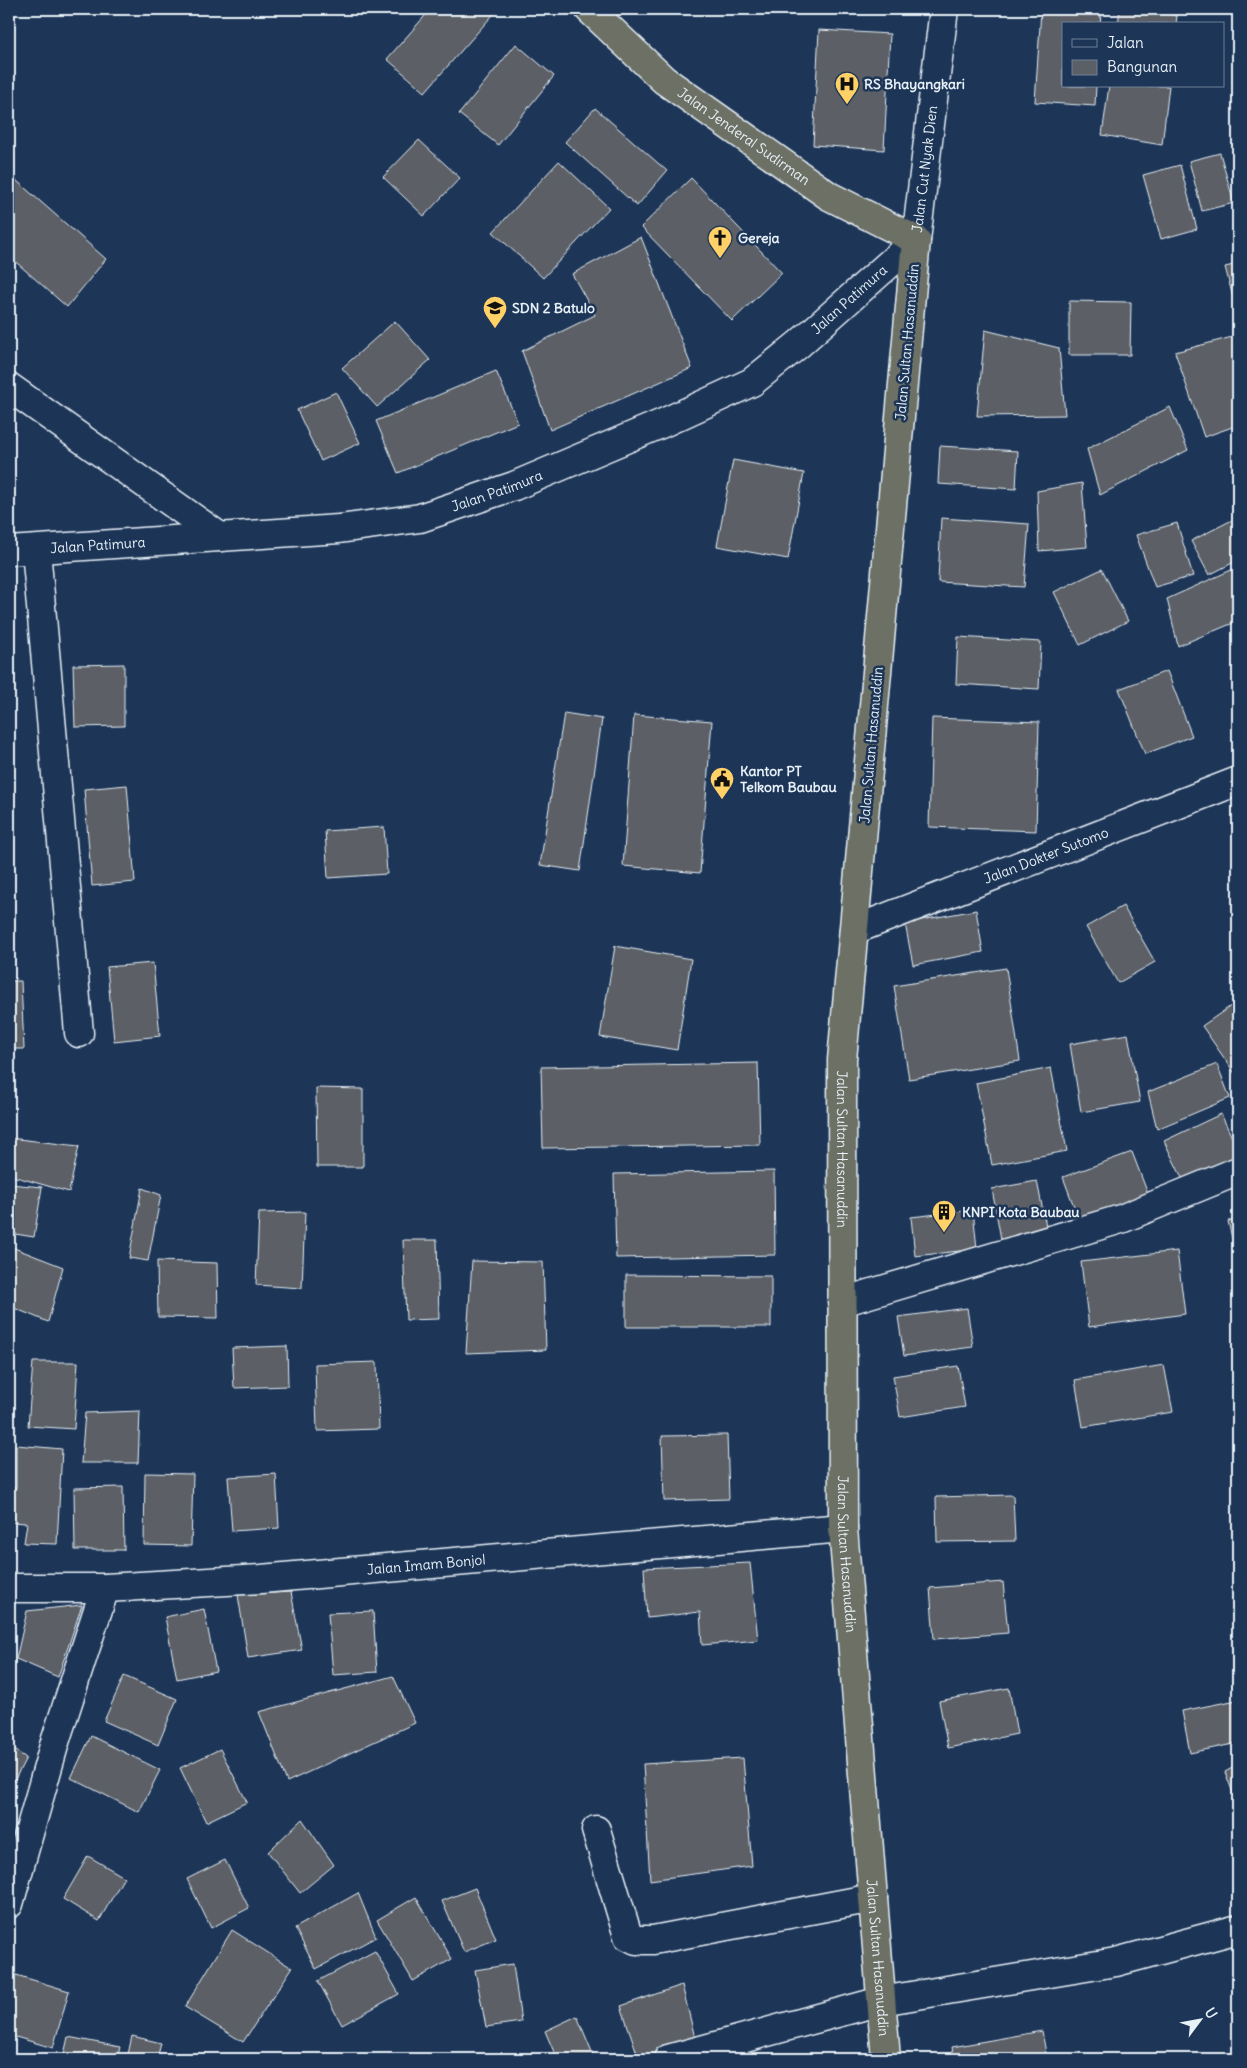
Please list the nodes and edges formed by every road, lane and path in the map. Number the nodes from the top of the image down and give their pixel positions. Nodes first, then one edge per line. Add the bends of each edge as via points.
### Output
1 (589, 9) edge
2 (944, 9) edge
3 (916, 240) junction
4 (9, 388) edge
5 (220, 537) junction
6 (36, 550) junction
7 (9, 551) edge
8 (1238, 781) edge
9 (854, 930) junction
10 (79, 1033) dead end
11 (1238, 1171) edge
12 (842, 1302) junction
13 (843, 1528) junction
14 (9, 1588) edge
15 (105, 1588) junction
16 (596, 1830) dead end
17 (873, 1898) junction
18 (9, 1904) edge
19 (1238, 1929) edge
20 (881, 2001) junction
21 (668, 2059) edge
22 (886, 2059) edge

1 - 3 highway, Jalan Jenderal Sudirman via 672,86 829,196
2 - 3 street, Jalan Cut Nyak Dien
3 - 5 street, Jalan Patimura via 752,382 655,427 514,486 420,518 339,529
3 - 9 highway, Jalan Sultan Hasanuddin
4 - 5 street
5 - 6 street, Jalan Patimura
6 - 7 street, Jalan Patimura
6 - 10 street
8 - 9 street, Jalan Dokter Sutomo
9 - 12 highway, Jalan Sultan Hasanuddin via 842,1060
11 - 12 street via 1121,1219
12 - 13 highway, Jalan Sultan Hasanuddin
13 - 15 street, Jalan Imam Bonjol via 261,1579
13 - 17 highway, Jalan Sultan Hasanuddin
14 - 15 street, Jalan Imam Bonjol
15 - 18 street via 55,1742
16 - 17 street via 628,1936 636,1940 653,1940
17 - 20 highway, Jalan Sultan Hasanuddin
19 - 20 street via 1116,1962
20 - 21 street
20 - 22 highway, Jalan Sultan Hasanuddin

